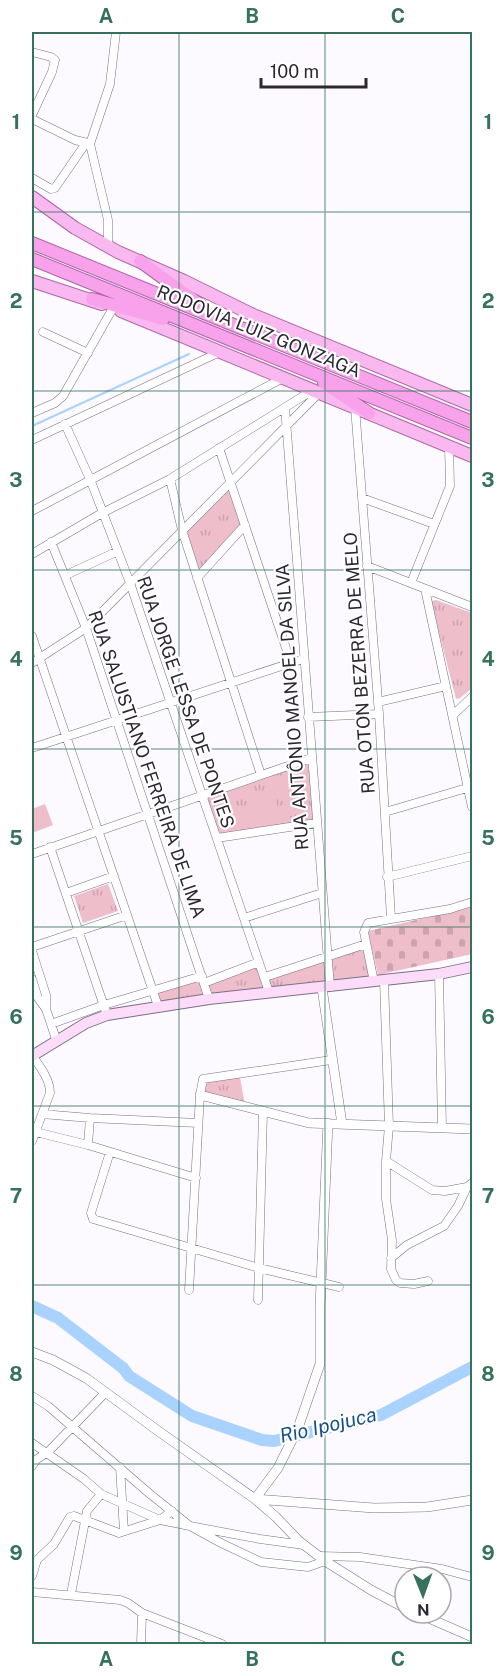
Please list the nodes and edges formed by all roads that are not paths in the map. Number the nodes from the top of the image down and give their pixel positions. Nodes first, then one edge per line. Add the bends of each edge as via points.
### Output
1 (116, 32) edge
2 (32, 52) edge
3 (32, 117) edge
4 (88, 143) junction
5 (32, 178) edge
6 (32, 197) edge
7 (32, 243) edge
8 (108, 246) junction
9 (32, 259) edge
10 (140, 261) junction
11 (32, 281) edge
12 (92, 299) junction
13 (112, 308) junction
14 (43, 332) dead end
15 (251, 333) junction
16 (232, 339) junction
17 (220, 352) junction
18 (88, 353) junction
19 (296, 365) junction
20 (283, 378) junction
21 (316, 391) junction
22 (472, 405) edge
23 (285, 407) junction
24 (355, 407) junction
25 (32, 413) edge
26 (369, 413) junction
27 (472, 422) edge
28 (65, 424) junction
29 (286, 425) junction
30 (472, 438) edge
31 (32, 440) edge
32 (449, 446) junction
33 (219, 448) junction
34 (472, 456) edge
35 (90, 479) junction
36 (170, 479) junction
37 (231, 481) junction
38 (362, 498) junction
39 (32, 509) edge
40 (102, 513) junction
41 (434, 524) junction
42 (245, 525) junction
43 (182, 530) junction
44 (51, 542) junction
45 (116, 552) junction
46 (32, 554) edge
47 (367, 566) junction
48 (66, 575) junction
49 (197, 578) junction
50 (411, 583) junction
51 (130, 584) junction
52 (425, 589) junction
53 (472, 607) edge
54 (86, 628) junction
55 (32, 636) edge
56 (39, 658) junction
57 (303, 658) junction
58 (32, 663) edge
59 (291, 663) junction
60 (231, 682) junction
61 (446, 686) junction
62 (472, 697) edge
63 (171, 702) junction
64 (378, 702) junction
65 (379, 714) junction
66 (453, 715) junction
67 (308, 717) junction
68 (117, 720) junction
69 (67, 736) junction
70 (32, 748) edge
71 (311, 758) junction
72 (261, 775) junction
73 (470, 786) edge
74 (203, 795) junction
75 (472, 807) edge
76 (385, 812) junction
77 (148, 814) junction
78 (316, 823) junction
79 (98, 831) junction
80 (217, 838) junction
81 (50, 847) junction
82 (32, 854) edge
83 (472, 856) edge
84 (114, 876) junction
85 (387, 877) junction
86 (322, 892) junction
87 (66, 893) junction
88 (472, 902) edge
89 (126, 915) junction
90 (244, 918) junction
91 (391, 918) junction
92 (79, 931) junction
93 (366, 944) junction
94 (32, 947) edge
95 (32, 951) edge
96 (327, 956) junction
97 (259, 962) junction
98 (472, 968) edge
99 (439, 974) junction
100 (265, 977) junction
101 (32, 979) edge
102 (203, 979) junction
103 (379, 981) junction
104 (326, 987) junction
105 (153, 991) junction
106 (269, 992) junction
107 (209, 999) junction
108 (158, 1006) junction
109 (46, 1009) junction
110 (105, 1010) junction
111 (51, 1024) junction
112 (56, 1039) junction
113 (32, 1056) edge
114 (332, 1060) junction
115 (200, 1095) junction
116 (263, 1112) junction
117 (42, 1114) junction
118 (90, 1118) junction
119 (198, 1123) junction
120 (328, 1123) junction
121 (342, 1124) junction
122 (389, 1126) junction
123 (442, 1128) junction
124 (472, 1129) edge
125 (36, 1132) junction
126 (32, 1141) edge
127 (88, 1145) junction
128 (110, 1152) junction
129 (386, 1161) junction
130 (196, 1178) junction
131 (470, 1185) edge
132 (193, 1249) junction
133 (391, 1258) junction
134 (259, 1268) junction
135 (428, 1281) dead end
136 (321, 1284) junction
137 (339, 1287) dead end
138 (189, 1290) dead end
139 (258, 1300) dead end
140 (32, 1352) edge
141 (105, 1393) junction
142 (32, 1396) edge
143 (72, 1426) junction
144 (32, 1443) edge
145 (48, 1452) junction
146 (32, 1466) edge
147 (120, 1467) junction
148 (101, 1494) junction
149 (255, 1499) junction
150 (282, 1500) junction
151 (472, 1500) edge
152 (122, 1503) junction
153 (172, 1511) junction
154 (276, 1517) junction
155 (86, 1520) junction
156 (160, 1520) junction
157 (190, 1526) junction
158 (124, 1531) junction
159 (304, 1545) junction
160 (322, 1558) junction
161 (32, 1576) edge
162 (472, 1577) edge
163 (32, 1592) edge
164 (71, 1594) junction
165 (393, 1602) edge
166 (142, 1613) junction
167 (444, 1625) edge
168 (472, 1637) edge
169 (141, 1644) edge
170 (222, 1644) edge

1 - 4 street via 110,84
2 - 3 street via 55,60
3 - 4 street
4 - 5 street via 57,187 53,189
4 - 8 street via 108,220
6 - 8 main road
7 - 15 highway, RODOVIA LUIZ GONZAGA
8 - 10 main road
9 - 16 highway, RODOVIA LUIZ GONZAGA
10 - 15 highway via 201,306
10 - 22 main road via 251,314
11 - 12 main road
12 - 13 main road
12 - 16 highway
13 - 17 main road
13 - 18 street
14 - 18 street
15 - 27 highway, RODOVIA LUIZ GONZAGA
16 - 19 highway, RODOVIA LUIZ GONZAGA
17 - 20 main road
17 - 28 street
18 - 25 street via 63,396
19 - 26 highway
19 - 30 highway, RODOVIA LUIZ GONZAGA
20 - 21 main road
20 - 35 street
21 - 23 street
21 - 24 main road
21 - 29 street
23 - 29 street, RUA ANTÔNIO MANOEL DA SILVA
23 - 33 street
24 - 26 main road
24 - 38 street, RUA OTON BEZERRA DE MELO
26 - 32 main road
28 - 31 street
28 - 35 street, RUA JORGE LESSA DE PONTES
29 - 37 street
29 - 57 street, RUA ANTÔNIO MANOEL DA SILVA
32 - 34 main road
32 - 41 street via 450,486
33 - 36 street
33 - 37 street
35 - 39 street
35 - 40 street, RUA JORGE LESSA DE PONTES
36 - 40 street
36 - 43 street
37 - 42 street
37 - 43 street
38 - 41 street
38 - 47 street, RUA OTON BEZERRA DE MELO
40 - 44 street
40 - 45 street, RUA JORGE LESSA DE PONTES
41 - 50 street
42 - 49 street
42 - 59 street
43 - 49 street
43 - 51 street
44 - 46 street
44 - 48 street, RUA SALUSTIANO FERREIRA DE LIMA
45 - 48 street
45 - 51 street, RUA JORGE LESSA DE PONTES
47 - 50 street
47 - 64 street, RUA OTON BEZERRA DE MELO
48 - 54 street, RUA SALUSTIANO FERREIRA DE LIMA
49 - 60 street
50 - 52 street
51 - 54 street
51 - 63 street, RUA JORGE LESSA DE PONTES
52 - 53 street
52 - 61 street
54 - 56 street
54 - 68 street, RUA SALUSTIANO FERREIRA DE LIMA
55 - 56 street
56 - 58 street
56 - 69 street
57 - 59 street
57 - 67 street, RUA ANTÔNIO MANOEL DA SILVA
59 - 60 street
60 - 63 street
60 - 72 street
61 - 64 street
61 - 66 street
62 - 66 street
63 - 68 street
63 - 74 street, RUA JORGE LESSA DE PONTES
64 - 65 street, RUA OTON BEZERRA DE MELO
65 - 67 street
65 - 76 street, RUA OTON BEZERRA DE MELO
66 - 73 street
67 - 71 street, RUA ANTÔNIO MANOEL DA SILVA
68 - 69 street
68 - 77 street, RUA SALUSTIANO FERREIRA DE LIMA
69 - 70 street
69 - 79 street
71 - 72 street
71 - 78 street, RUA ANTÔNIO MANOEL DA SILVA
72 - 74 street
73 - 75 street
73 - 76 street
74 - 77 street
74 - 80 street, RUA JORGE LESSA DE PONTES
76 - 85 street, RUA OTON BEZERRA DE MELO
77 - 79 street
77 - 102 street, RUA SALUSTIANO FERREIRA DE LIMA
78 - 80 street
78 - 86 street, RUA ANTÔNIO MANOEL DA SILVA
79 - 81 street
79 - 84 street
80 - 90 street, RUA JORGE LESSA DE PONTES
81 - 82 street
81 - 87 street
83 - 85 street
84 - 87 street
84 - 89 street
85 - 91 street, RUA OTON BEZERRA DE MELO
86 - 90 street
86 - 96 street, RUA ANTÔNIO MANOEL DA SILVA
87 - 92 street
88 - 91 street
89 - 92 street
89 - 105 street
90 - 97 street, RUA JORGE LESSA DE PONTES
91 - 93 street via 372,921 365,928
92 - 94 street
92 - 110 street
93 - 96 street
93 - 103 street
95 - 109 street via 46,995
96 - 100 street
96 - 104 street, RUA ANTÔNIO MANOEL DA SILVA
97 - 100 street, RUA JORGE LESSA DE PONTES
97 - 102 street
98 - 99 main road
99 - 103 main road
99 - 123 street
100 - 106 street, RUA JORGE LESSA DE PONTES
101 - 109 street
102 - 105 street
102 - 107 street, RUA SALUSTIANO FERREIRA DE LIMA
103 - 104 main road
103 - 122 street
104 - 106 main road
104 - 114 street
105 - 108 street
105 - 110 street
106 - 107 main road
107 - 108 main road
108 - 110 main road
109 - 111 street
110 - 111 street
110 - 112 main road
111 - 112 street
112 - 113 main road
113 - 117 street via 50,1084
114 - 115 street via 202,1078
114 - 121 street
115 - 116 street
115 - 119 street
116 - 120 street via 309,1123
116 - 134 street
117 - 118 street
117 - 125 street
118 - 119 street
118 - 127 street
119 - 130 street
120 - 121 street
120 - 136 street
121 - 122 street
122 - 123 street
122 - 129 street
123 - 124 street
125 - 126 street
125 - 127 street
127 - 128 street
128 - 130 street
128 - 132 street via 91,1213 93,1219
129 - 131 street via 432,1190
129 - 133 street
130 - 132 street
131 - 133 street via 444,1226 415,1240
132 - 134 street
132 - 138 street
133 - 135 street via 391,1269 400,1283
134 - 136 street
134 - 139 street
136 - 137 street
136 - 149 street via 320,1364 316,1379 278,1468
140 - 141 street via 71,1368
141 - 143 street
141 - 149 street
142 - 143 street
143 - 145 street
143 - 147 street
144 - 145 street
145 - 146 street
145 - 148 street
147 - 152 street
147 - 153 street
148 - 152 street
148 - 155 street via 89,1508
149 - 150 street
149 - 154 street
150 - 151 street via 386,1508
150 - 154 street
152 - 156 street
152 - 158 street
153 - 156 street
153 - 157 street
154 - 159 street
155 - 158 street via 114,1532
155 - 161 street via 68,1518 54,1545 40,1556
155 - 164 street
156 - 157 street
156 - 158 street
157 - 159 street
157 - 160 street via 261,1562 308,1567
159 - 160 street
160 - 162 street via 360,1557
160 - 165 street
163 - 164 street
164 - 166 street via 120,1600
166 - 169 street
166 - 170 street
167 - 168 street

